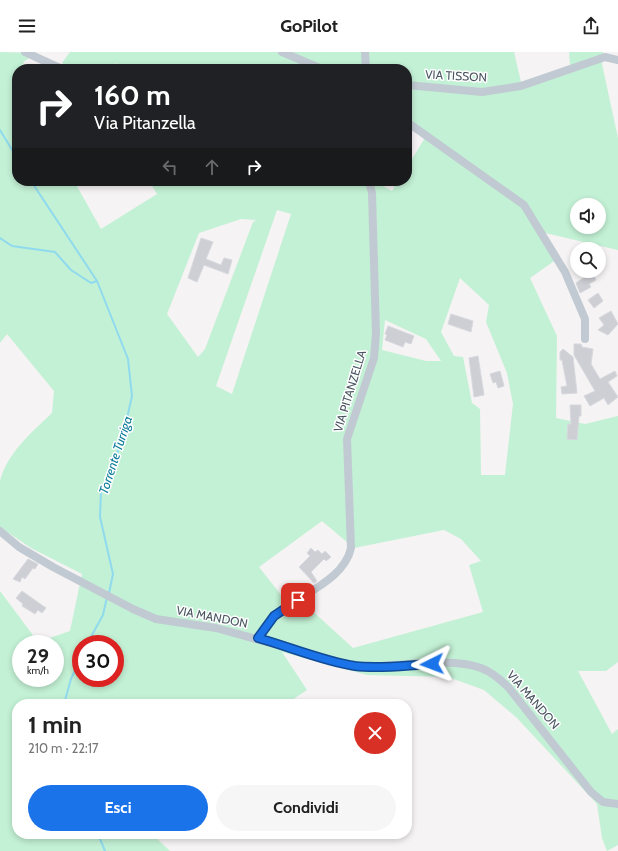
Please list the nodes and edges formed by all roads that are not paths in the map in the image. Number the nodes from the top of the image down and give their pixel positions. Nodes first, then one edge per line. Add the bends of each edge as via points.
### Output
1 (24, 52) edge
2 (282, 52) edge
3 (365, 52) edge
4 (618, 60) edge
5 (51, 64) edge
6 (310, 64) edge
7 (366, 64) edge
8 (412, 85) edge
9 (412, 126) edge
10 (370, 186) edge
11 (585, 339) dead end
12 (0, 531) edge
13 (258, 638) junction
14 (618, 804) edge

1 - 5 street
2 - 6 street
3 - 7 street
4 - 8 street, VIA TISSON via 605,57 522,86 482,92
9 - 11 street via 524,204 565,272 585,319
10 - 13 street, VIA PITANZELLA via 376,333 374,358 347,439 351,548 346,563 335,575 274,616
12 - 13 street, VIA MANDON via 19,547 53,567 156,619 216,628
13 - 14 street, VIA MANDON via 354,666 448,663 481,668 509,688 591,792 603,802

